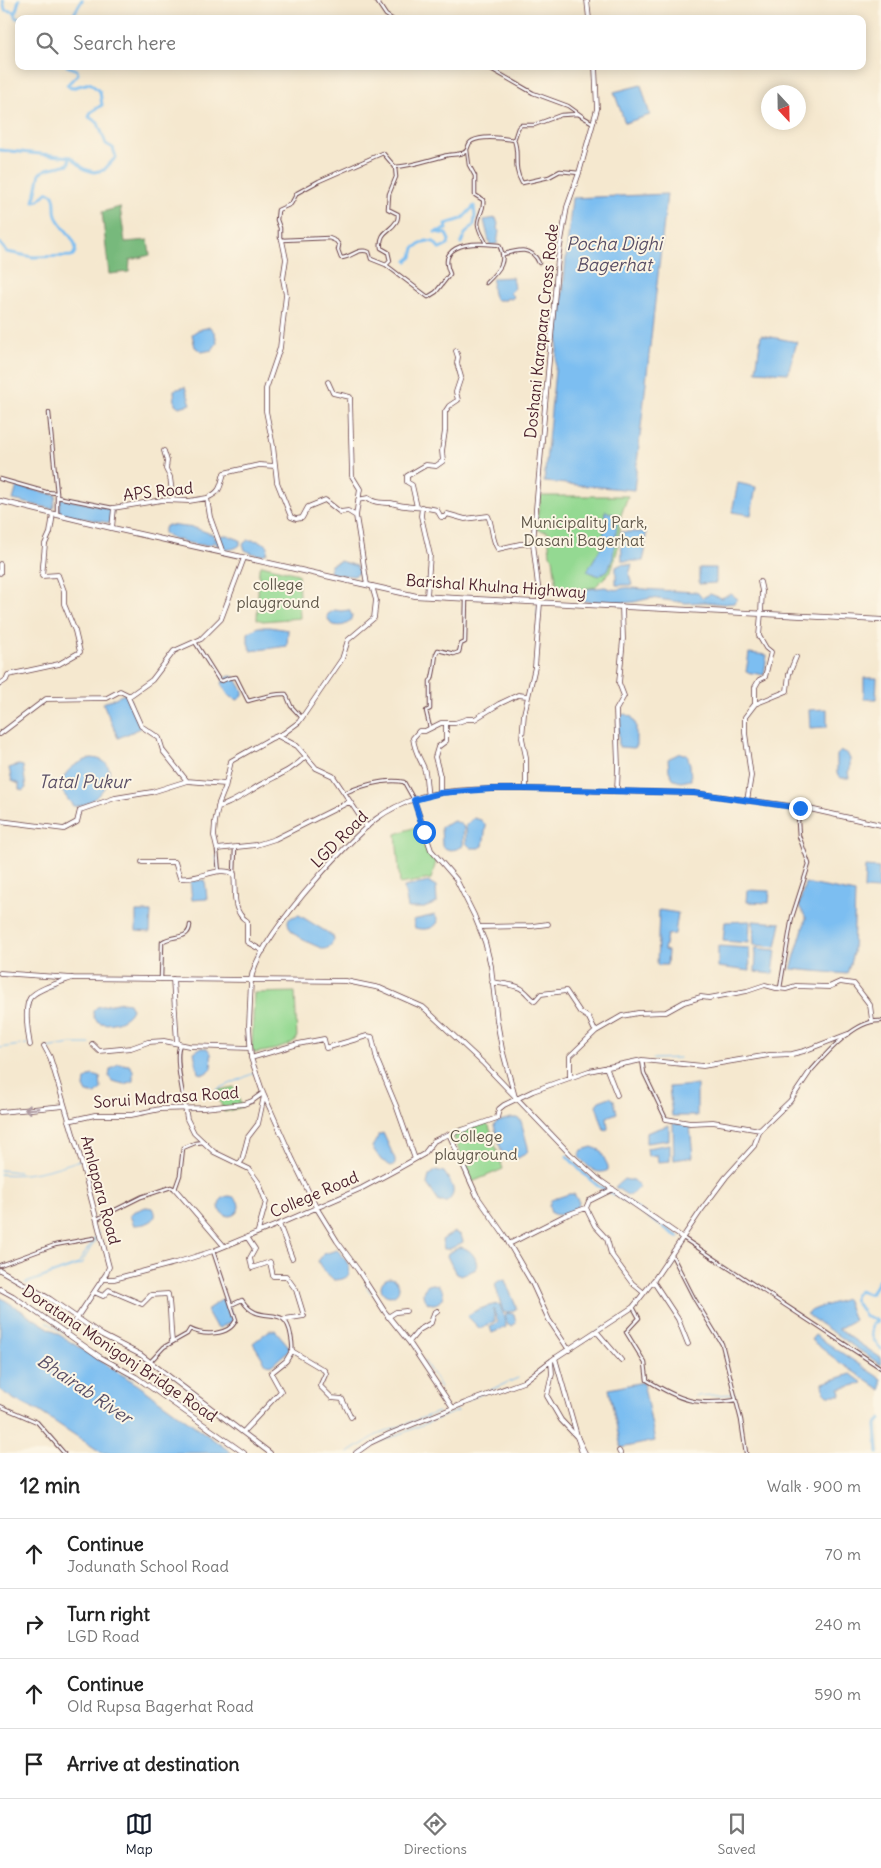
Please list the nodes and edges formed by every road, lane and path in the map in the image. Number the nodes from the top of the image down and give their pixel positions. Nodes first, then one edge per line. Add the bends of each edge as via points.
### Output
1 (376, 0) edge
2 (588, 0) edge
3 (386, 15) edge
4 (589, 15) edge
5 (493, 70) edge
6 (595, 70) edge
7 (582, 116) junction
8 (594, 124) junction
9 (514, 140) junction
10 (467, 150) junction
11 (395, 167) junction
12 (579, 173) junction
13 (282, 240) junction
14 (486, 244) junction
15 (504, 254) junction
16 (538, 263) dead end
17 (386, 265) junction
18 (486, 283) dead end
19 (456, 351) dead end
20 (328, 382) dead end
21 (49, 413) dead end
22 (164, 451) dead end
23 (275, 466) junction
24 (0, 479) edge
25 (58, 492) junction
26 (57, 497) junction
27 (208, 498) junction
28 (173, 500) junction
29 (358, 500) junction
30 (0, 501) edge
31 (420, 507) junction
32 (114, 508) junction
33 (55, 514) junction
34 (356, 516) junction
35 (112, 528) junction
36 (533, 543) junction
37 (223, 553) junction
38 (244, 558) junction
39 (0, 564) edge
40 (0, 573) edge
41 (760, 582) dead end
42 (370, 586) junction
43 (427, 596) junction
44 (466, 599) junction
45 (540, 603) junction
46 (622, 606) junction
47 (761, 613) junction
48 (881, 620) edge
49 (195, 642) junction
50 (796, 657) dead end
51 (0, 684) edge
52 (130, 696) junction
53 (527, 696) junction
54 (755, 704) junction
55 (302, 718) junction
56 (446, 723) junction
57 (430, 728) junction
58 (0, 734) edge
59 (278, 736) junction
60 (306, 756) junction
61 (188, 781) junction
62 (225, 784) junction
63 (526, 789) junction
64 (617, 791) dead end
65 (344, 793) junction
66 (440, 793) junction
67 (428, 796) junction
68 (414, 800) junction
69 (747, 800) junction
70 (349, 802) junction
71 (218, 807) junction
72 (800, 808) junction
73 (0, 822) edge
74 (881, 825) edge
75 (367, 827) junction
76 (235, 847) junction
77 (217, 850) junction
78 (142, 862) dead end
79 (219, 872) junction
80 (234, 874) junction
81 (548, 924) dead end
82 (190, 925) dead end
83 (479, 928) junction
84 (263, 952) junction
85 (0, 972) edge
86 (72, 978) junction
87 (161, 979) junction
88 (173, 979) junction
89 (252, 980) junction
90 (492, 982) junction
91 (780, 988) junction
92 (872, 1020) junction
93 (881, 1021) edge
94 (594, 1029) dead end
95 (848, 1034) junction
96 (178, 1043) junction
97 (30, 1044) dead end
98 (92, 1044) dead end
99 (44, 1046) dead end
100 (250, 1048) junction
101 (251, 1058) junction
102 (642, 1060) junction
103 (606, 1067) junction
104 (809, 1073) joint
105 (570, 1077) junction
106 (264, 1094) junction
107 (617, 1095) dead end
108 (516, 1099) junction
109 (64, 1106) junction
110 (185, 1107) junction
111 (0, 1112) edge
112 (666, 1119) joint
113 (68, 1121) junction
114 (760, 1132) junction
115 (449, 1134) junction
116 (204, 1142) junction
117 (415, 1159) junction
118 (239, 1164) junction
119 (175, 1189) junction
120 (613, 1189) junction
121 (316, 1208) junction
122 (586, 1208) junction
123 (96, 1219) junction
124 (279, 1224) junction
125 (258, 1231) junction
126 (247, 1237) junction
127 (94, 1238) dead end
128 (683, 1238) junction
129 (509, 1244) junction
130 (224, 1246) junction
131 (213, 1251) junction
132 (672, 1255) junction
133 (292, 1258) dead end
134 (0, 1265) edge
135 (0, 1270) edge
136 (102, 1279) junction
137 (653, 1281) junction
138 (0, 1289) edge
139 (94, 1292) junction
140 (644, 1293) junction
141 (232, 1305) junction
142 (633, 1307) junction
143 (406, 1311) dead end
144 (437, 1311) dead end
145 (388, 1317) junction
146 (78, 1318) junction
147 (285, 1319) junction
148 (597, 1332) junction
149 (66, 1334) junction
150 (172, 1341) junction
151 (409, 1342) junction
152 (688, 1344) dead end
153 (568, 1350) junction
154 (292, 1351) junction
155 (554, 1359) junction
156 (621, 1360) dead end
157 (149, 1363) junction
158 (881, 1368) edge
159 (736, 1400) junction
160 (0, 1406) edge
161 (453, 1408) junction
162 (351, 1417) dead end
163 (243, 1432) junction
164 (64, 1453) edge
165 (244, 1453) edge
166 (270, 1453) edge
167 (356, 1453) edge
168 (583, 1453) edge
169 (746, 1453) edge

1 - 3 street
2 - 4 street
5 - 7 street
6 - 8 street, Doshani Karapara Cross Rode via 597,109
7 - 8 street
7 - 9 street via 561,115 534,125 524,124 518,128
8 - 12 street, Doshani Karapara Cross Rode
9 - 10 street via 472,140
9 - 12 street via 516,166 522,183 560,171
10 - 11 street
10 - 14 street via 475,176 475,195 484,200 485,207 478,226
11 - 13 street via 383,153 296,193 291,204 276,214
11 - 17 street via 396,177 388,194 388,209 398,214 396,223 384,232 380,243 381,248 388,252 390,261
12 - 36 street, Doshani Karapara Cross Rode via 567,207 558,258
13 - 17 street via 329,238 339,245 340,258 365,250 371,259
13 - 23 street via 286,259 282,336 266,388 266,411
14 - 15 street via 499,245
14 - 17 street via 472,244 448,254 446,260 450,274 428,297
15 - 16 street via 522,249 532,253
15 - 18 street via 501,266
19 - 31 street via 461,377 456,392 458,400 445,412 443,461 436,466 426,464 407,476
20 - 29 street via 333,393 350,397 352,476 360,489
21 - 25 street
22 - 28 street
23 - 27 street via 259,465 224,473 222,486 216,495
23 - 34 street via 279,491 291,517 302,518 308,507 325,500 340,512 348,511
24 - 25 street via 46,492
25 - 26 street
26 - 32 street
26 - 33 street
27 - 28 street, APS Road
27 - 37 street, APS Road via 210,517
28 - 32 street, APS Road
29 - 31 street via 368,498 373,502
29 - 34 street
30 - 33 highway, Barishal Khulna Highway
31 - 36 street via 437,510 440,517 447,514 465,519 488,516 498,549
31 - 43 street via 430,556
32 - 35 street, APS Road
33 - 35 highway, Barishal Khulna Highway
33 - 51 street via 45,544 42,576 58,575 80,652 59,664 8,675
34 - 42 street
35 - 37 highway, Barishal Khulna Highway
36 - 45 street, Doshani Karapara Cross Rode
37 - 38 highway, Barishal Khulna Highway
38 - 42 highway, Barishal Khulna Highway
38 - 49 street via 221,619
39 - 40 street
41 - 47 street
42 - 43 highway, Barishal Khulna Highway
42 - 55 street via 376,600 374,618 348,640 342,659
43 - 44 highway, Barishal Khulna Highway
44 - 45 highway, Barishal Khulna Highway
44 - 57 street via 465,642 456,654 438,650 436,654 429,685 430,709 426,710
45 - 46 highway, Barishal Khulna Highway
45 - 53 street, Doshani Karapara Cross Rode via 535,667
46 - 47 highway, Barishal Khulna Highway
46 - 64 street via 619,684 624,696 616,710
47 - 48 highway, Barishal Khulna Highway
47 - 54 street via 758,636 771,652 765,677 755,687
49 - 52 street via 174,652 152,680
49 - 55 street via 219,680 236,677 248,702 276,693 286,694
50 - 54 street via 787,691
52 - 58 street via 120,691 107,698 46,699
52 - 61 street via 141,726 159,738 163,751
53 - 56 street via 518,695 475,719
53 - 63 street, Doshani Karapara Cross Rode via 522,738 526,757
54 - 69 street via 746,717 751,776
55 - 59 street
56 - 57 street
56 - 66 street via 446,741 438,747 435,757
57 - 67 street via 419,731 414,738
59 - 60 street via 297,746
59 - 62 street via 231,761
60 - 65 street via 316,768 333,776
60 - 71 street via 276,778
61 - 62 street
61 - 73 street via 152,792 115,798 80,810 77,822 64,829
62 - 71 street
63 - 66 street, LGD Road
63 - 69 street, LGD Road via 694,793
65 - 68 street via 377,783 400,781 404,782
65 - 70 street
66 - 67 street, LGD Road
67 - 68 street, LGD Road
68 - 75 street, LGD Road via 376,818
68 - 83 street via 431,850 456,879
69 - 72 street, LGD Road
70 - 75 street
70 - 76 street via 275,839
71 - 77 street via 214,828
72 - 74 street, LGD Road
72 - 91 street via 799,836 809,864 792,917
75 - 84 street, LGD Road via 341,851 304,894
76 - 77 street
76 - 80 street
77 - 79 street
78 - 79 street via 175,862 180,878 190,880
79 - 80 street via 228,870
80 - 84 street via 236,910 247,921 247,942
81 - 83 street
82 - 87 street via 187,934 162,942
83 - 90 street via 491,966
84 - 89 street, LGD Road via 253,970
85 - 86 street
86 - 87 street
86 - 97 street via 30,998 27,1006
87 - 88 street
88 - 89 street
88 - 96 street
89 - 100 street, LGD Road
89 - 108 street via 346,981 380,988 423,1007
90 - 94 street via 515,986 535,1000 541,994 566,991
90 - 108 street via 502,1049
91 - 92 street via 829,987 840,982 854,984 870,1005
91 - 105 street via 765,985 710,998 701,997 666,1012 622,1016 596,1031 570,1056
92 - 93 street
92 - 95 street
95 - 102 street, College Road via 792,1054 769,1054 703,1066
95 - 104 street
96 - 98 street via 148,1042 131,1048 99,1051
96 - 100 street
96 - 110 street
99 - 109 street, Amlapara Road
100 - 101 street, LGD Road
101 - 106 street, LGD Road
101 - 117 street via 324,1039 326,1048 372,1037 377,1060
102 - 103 street, College Road
102 - 112 street via 644,1073
103 - 105 street, College Road
103 - 107 street
104 - 114 street via 790,1101
105 - 108 street, College Road
106 - 110 street, Sorui Madrasa Road via 244,1104
106 - 118 street via 258,1124 248,1137
106 - 121 street, LGD Road
108 - 115 street, College Road via 501,1107 495,1119
108 - 120 street via 570,1154
109 -> 111 street
109 - 113 street, Amlapara Road
110 - 113 street, Sorui Madrasa Road via 131,1115 95,1115
110 - 116 street via 190,1126
112 - 114 street via 713,1122
113 - 123 street, Amlapara Road
114 - 128 street via 754,1146 726,1177
115 - 117 street, College Road via 434,1141 424,1154
115 - 129 street via 477,1196
116 - 118 street via 214,1152
116 - 119 street via 183,1148
117 - 121 street, College Road
118 - 125 street via 249,1169 259,1183 266,1202
119 - 123 street via 171,1187 141,1197
119 - 130 street
120 - 122 street via 589,1201
120 - 128 street
121 - 124 street, College Road
121 - 145 street, LGD Road
122 - 129 street
122 - 140 street via 595,1226 608,1239 611,1254 628,1278
123 - 136 street, Amlapara Road via 108,1264
124 - 125 street, College Road
124 - 133 street
125 - 126 street, College Road
126 - 130 street, College Road
126 - 147 street via 255,1249 250,1258 252,1268 270,1262 273,1276 286,1276 296,1290 304,1316
127 - 134 street via 55,1245
128 - 132 street
128 - 158 street
129 - 153 street
130 - 131 street, College Road
131 - 136 street, College Road via 130,1275
131 - 141 street
132 - 137 street
132 - 159 street via 722,1344
135 - 146 street
136 - 139 street, Amlapara Road
137 - 140 street
137 - 152 street via 678,1319
138 - 149 street, Doratana Monigonj Bridge Road
139 - 146 street, Amlapara Road
139 - 150 street via 102,1296 110,1290 142,1304 151,1295 168,1294
140 - 142 street
141 - 147 street via 242,1300 254,1313
141 - 150 street via 236,1320 232,1327 218,1333 200,1334 190,1329
142 - 148 street
142 - 159 street via 639,1318 626,1332 645,1363 647,1380 673,1396 695,1403
143 - 145 street
144 - 151 street via 431,1323 419,1330
145 - 151 street, LGD Road
146 - 149 street, Amlapara Road
146 - 157 street
147 - 154 street via 290,1327
148 - 153 street
148 - 156 street
149 - 165 street, Doratana Monigonj Bridge Road via 136,1377
150 - 157 street
151 - 161 street, LGD Road
153 - 155 street
154 - 162 street via 324,1370 326,1373 320,1386 332,1398 342,1398
154 - 163 street via 271,1373 281,1391
155 - 161 street via 523,1382
155 - 168 street
155 - 168 street via 547,1396 576,1437
157 - 163 street
159 - 169 street
160 - 164 street via 37,1422
161 - 167 street via 389,1434
163 - 166 street

